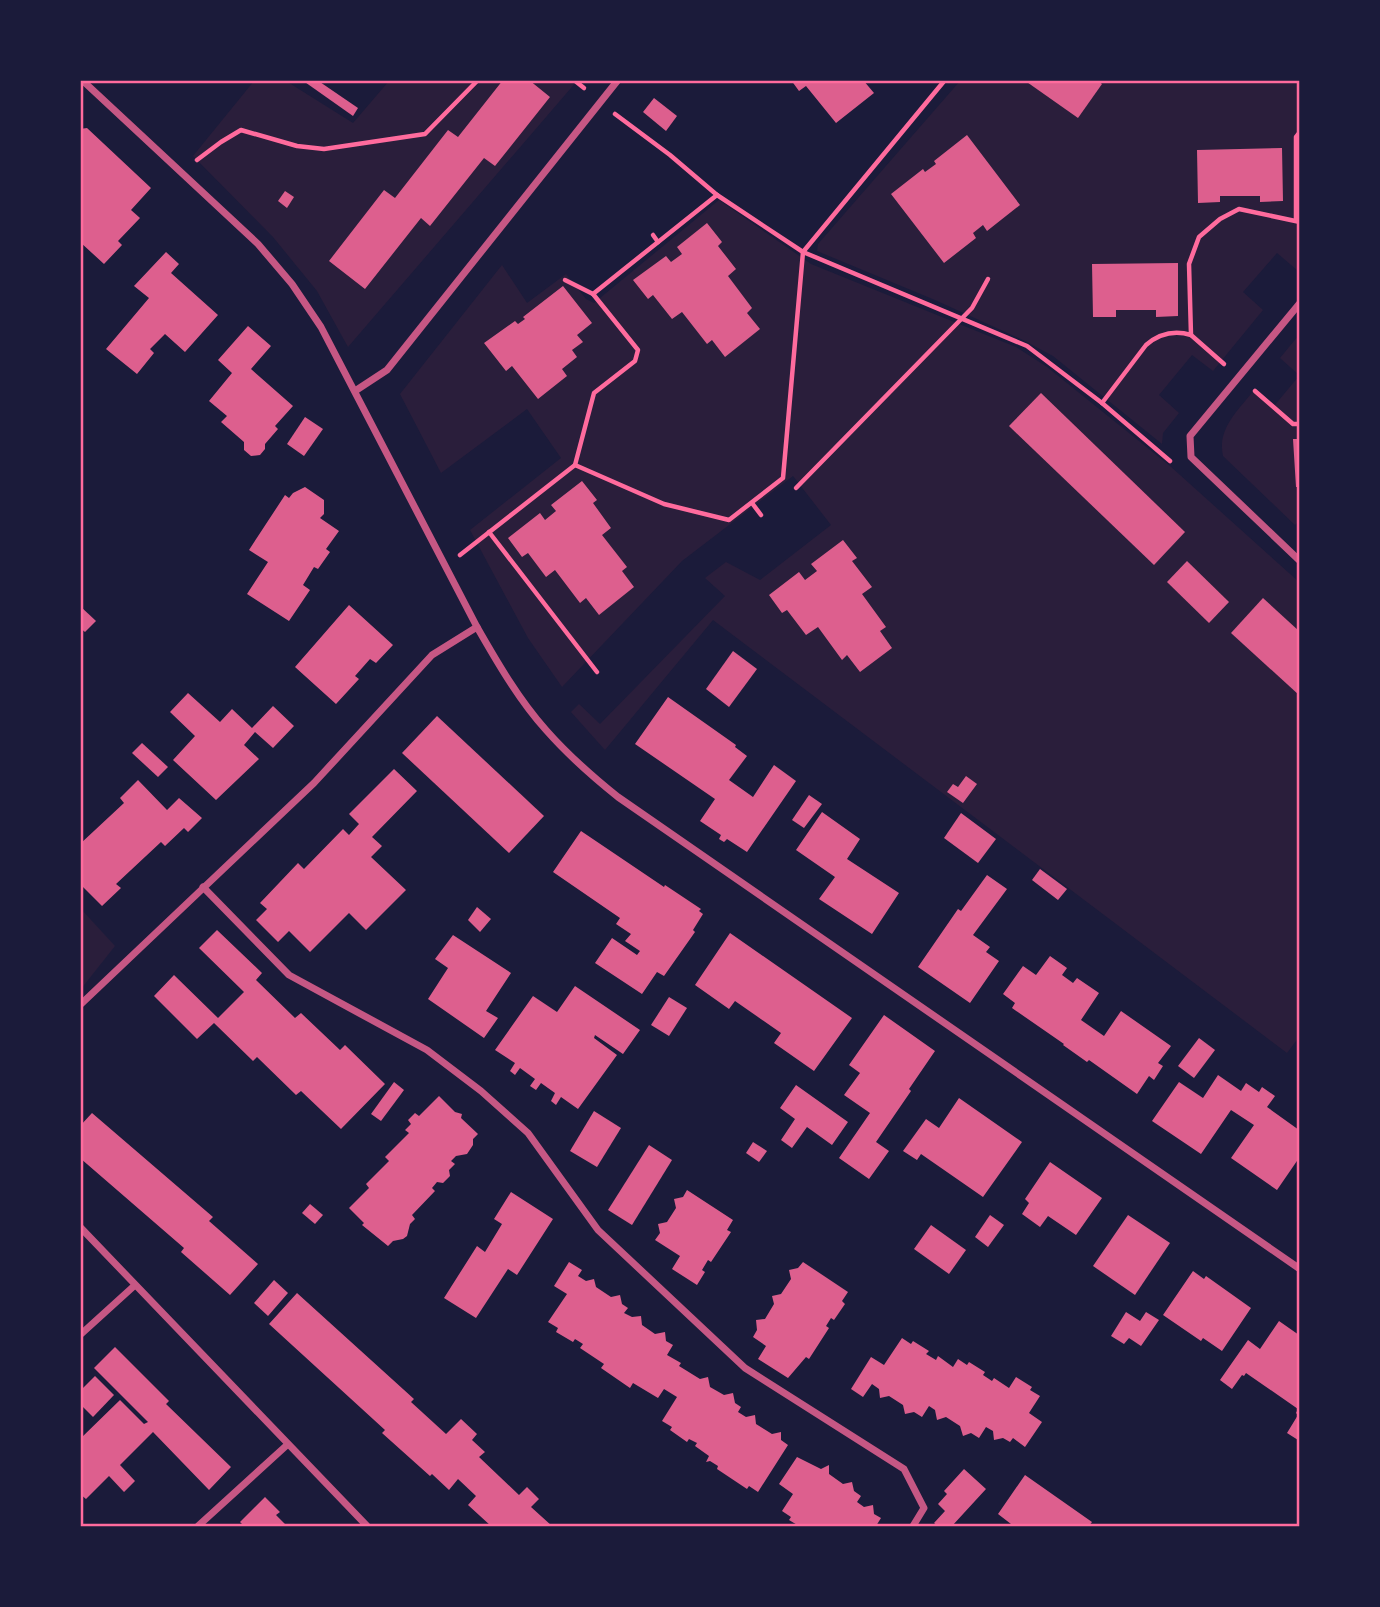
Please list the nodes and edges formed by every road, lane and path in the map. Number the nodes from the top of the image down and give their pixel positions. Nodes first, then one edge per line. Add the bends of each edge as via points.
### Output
1 (82, 80) edge
2 (478, 80) edge
3 (574, 80) edge
4 (618, 80) edge
5 (945, 80) edge
6 (601, 102) junction
7 (1300, 132) edge
8 (198, 159) dead end
9 (717, 195) junction
10 (1298, 221) edge
11 (653, 235) dead end
12 (659, 242) junction
13 (803, 252) junction
14 (565, 279) dead end
15 (988, 279) dead end
16 (593, 294) junction
17 (1300, 303) edge
18 (961, 319) junction
19 (355, 391) junction
20 (1102, 402) junction
21 (1191, 457) junction
22 (575, 464) junction
23 (796, 488) dead end
24 (752, 503) junction
25 (761, 515) dead end
26 (489, 532) junction
27 (1300, 561) edge
28 (445, 567) junction
29 (477, 627) junction
30 (597, 672) dead end
31 (203, 887) junction
32 (80, 1005) edge
33 (80, 1227) edge
34 (1300, 1269) edge
35 (134, 1286) junction
36 (80, 1335) edge
37 (287, 1445) junction
38 (198, 1527) edge
39 (367, 1527) edge
40 (913, 1527) edge

1 - 19 street via 258,244 321,327
2 - 8 path via 425,134 324,149 241,130
3 - 6 path
4 - 6 street
5 - 13 path
6 - 9 path
6 - 19 street via 387,370
7 - 10 path via 1296,137
9 - 12 path
9 - 13 path
10 - 20 path via 1239,209 1199,237 1189,264 1191,335 1176,331 1155,338
11 - 12 path
12 - 16 path
13 - 18 path
13 - 24 path via 783,478
14 - 16 path
15 - 18 path
16 - 22 path via 638,349 635,361 594,393
17 - 21 street via 1190,436
18 - 20 path via 1027,346
18 - 23 path
19 - 28 street
20 - 21 path via 1180,470
21 - 27 street
22 - 24 path via 664,504 729,520
22 - 26 path
24 - 25 path
26 - 28 path
26 - 30 path
28 - 29 street
29 - 31 street via 432,655 314,783
29 - 34 street via 545,729 618,797
31 - 32 street
31 - 40 street via 289,975 427,1050 481,1091 528,1133 598,1230 745,1368 904,1469 924,1508
33 - 35 street
35 - 36 street
35 - 37 street
37 - 38 street
37 - 39 street

